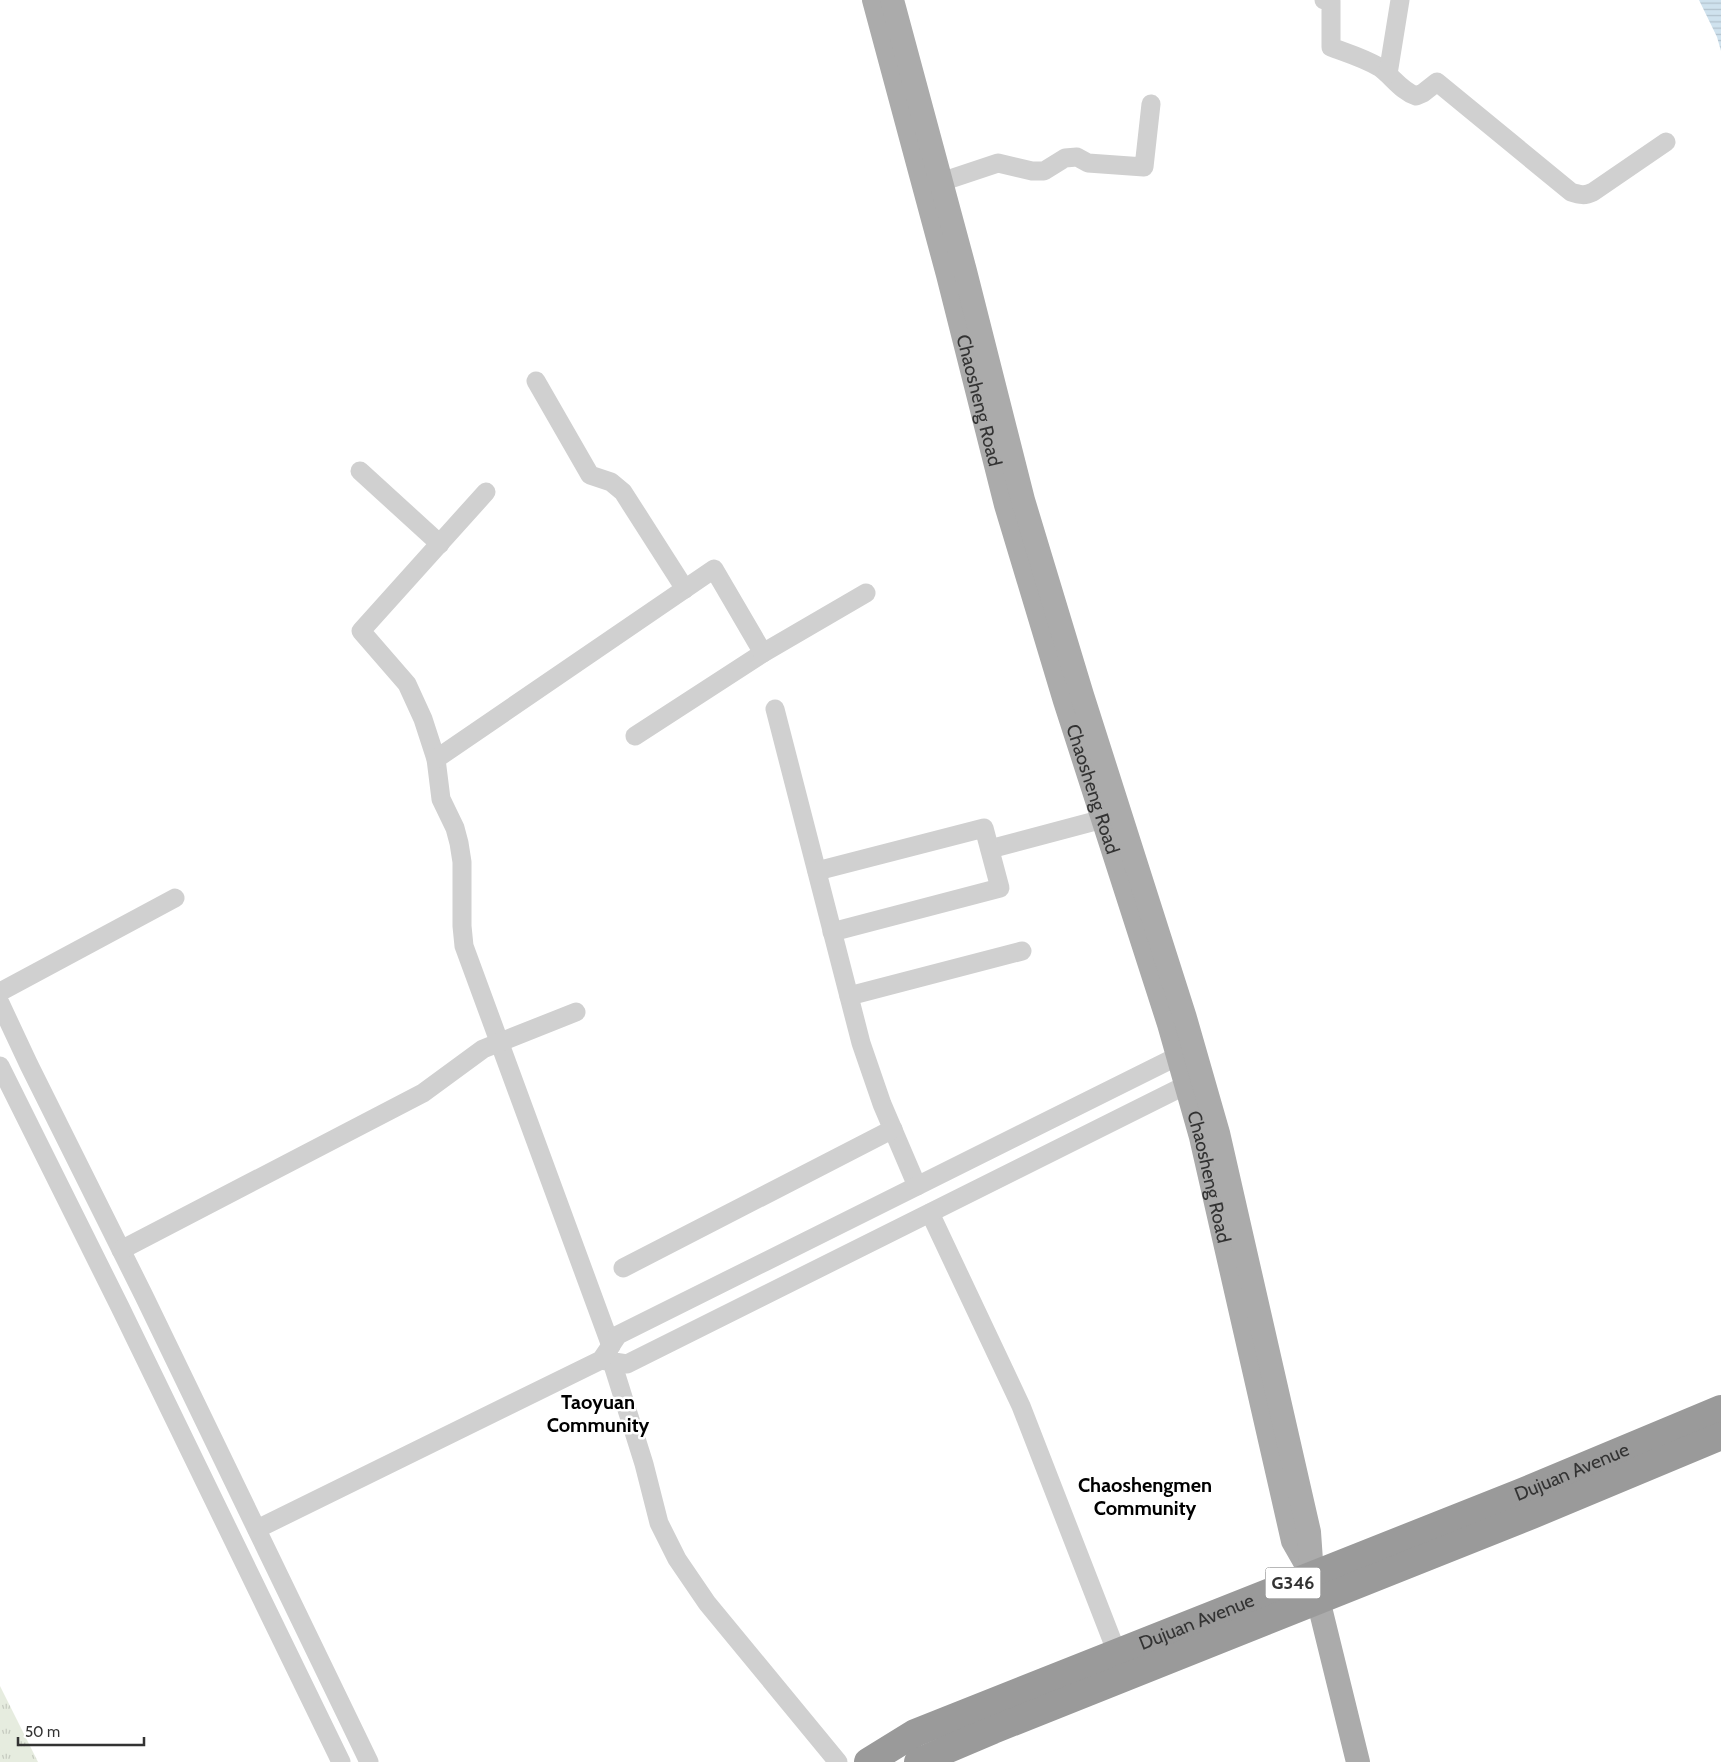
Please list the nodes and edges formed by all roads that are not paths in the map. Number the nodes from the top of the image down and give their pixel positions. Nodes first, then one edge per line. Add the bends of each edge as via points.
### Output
1 (874, 0) edge
2 (892, 0) edge
3 (1324, 0) edge
4 (1400, 0) edge
5 (1388, 74) junction
6 (1151, 104) dead end
7 (1666, 142) dead end
8 (941, 182) junction
9 (536, 381) dead end
10 (360, 471) dead end
11 (486, 492) dead end
12 (440, 544) junction
13 (685, 589) junction
14 (866, 593) dead end
15 (763, 653) junction
16 (776, 709) dead end
17 (636, 736) dead end
18 (436, 759) junction
19 (1103, 819) junction
20 (990, 849) junction
21 (817, 871) junction
22 (175, 898) dead end
23 (832, 932) junction
24 (1022, 951) dead end
25 (0, 992) edge
26 (849, 996) junction
27 (0, 1003) edge
28 (576, 1012) dead end
29 (500, 1042) junction
30 (1178, 1056) junction
31 (0, 1066) edge
32 (1186, 1085) junction
33 (893, 1130) junction
34 (917, 1186) junction
35 (930, 1213) junction
36 (121, 1250) junction
37 (623, 1268) dead end
38 (608, 1356) junction
39 (1721, 1409) edge
40 (1721, 1436) edge
41 (257, 1529) junction
42 (1315, 1588) junction
43 (1117, 1652) junction
44 (341, 1762) edge
45 (369, 1762) edge
46 (838, 1762) edge
47 (868, 1762) edge
48 (918, 1762) edge
49 (1358, 1762) edge

1 - 19 main road, Chaosheng Road via 1006,505
2 - 8 main road, Chaosheng Road
3 - 5 street via 1331,2 1331,47 1358,57
4 - 5 street
5 - 7 street via 1409,94 1416,96 1437,82 1578,195 1593,192
6 - 8 street via 1144,167 1088,163 1077,157 1065,158 1044,171 998,163
8 - 42 main road, Chaosheng Road via 1023,500 1218,1133 1309,1532
9 - 13 street via 590,475 611,482 623,492
10 - 12 street
11 - 12 street
12 - 18 street via 361,631 407,684
13 - 15 street via 714,569
13 - 18 street
14 - 15 street
15 - 17 street
16 - 21 street
18 - 29 street via 442,799 455,828 462,862 464,946
19 - 20 street
19 - 30 main road, Chaosheng Road
20 - 21 street via 984,828
20 - 23 street via 1000,888
21 - 23 street
22 - 25 street
23 - 26 street
24 - 26 street
26 - 33 street via 861,1043
27 - 36 street
28 - 29 street
29 - 36 street via 477,1053 423,1093
29 - 38 street
30 - 32 main road, Chaosheng Road
30 - 34 street
31 - 44 street
32 - 35 street
32 - 42 main road, Chaosheng Road via 1202,1138 1293,1541
33 - 34 street
33 - 37 street
34 - 38 street via 618,1336
35 - 38 street via 627,1364
35 - 43 street via 1021,1406
36 - 41 street
38 - 41 street
38 - 46 street via 644,1464 659,1524 677,1559 707,1603
39 - 42 highway, Dujuan Avenue / G346 via 1522,1492
40 - 42 highway, Dujuan Avenue / G346 via 1532,1515
41 - 45 street
42 - 43 highway, Dujuan Avenue / G346
42 - 48 highway, Dujuan Avenue / G346
42 - 49 main road, Chaosheng Road
43 - 47 highway, Dujuan Avenue / G346 via 915,1733

